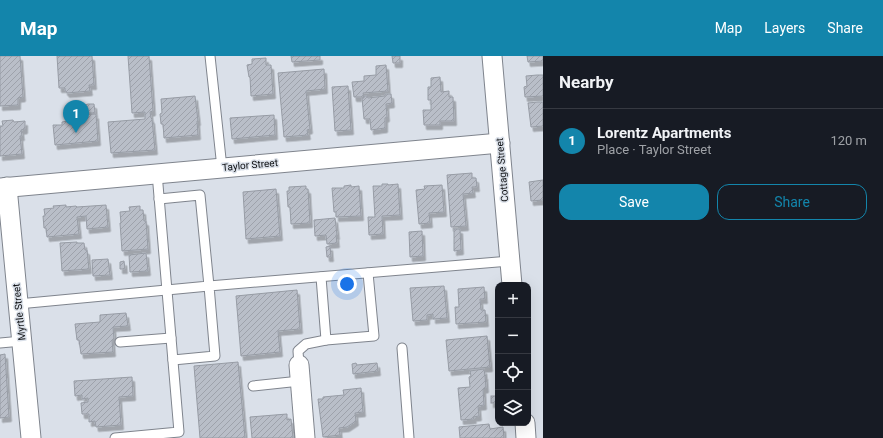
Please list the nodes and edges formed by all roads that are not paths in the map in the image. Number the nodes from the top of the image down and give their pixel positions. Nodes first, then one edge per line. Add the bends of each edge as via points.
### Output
1 (210, 56) edge
2 (492, 56) edge
3 (500, 143) junction
4 (222, 168) junction
5 (157, 174) junction
6 (3, 187) edge
7 (159, 199) junction
8 (510, 261) junction
9 (368, 273) junction
10 (321, 277) junction
11 (512, 282) edge
12 (209, 286) junction
13 (167, 290) junction
14 (18, 304) junction
15 (171, 338) junction
16 (326, 340) junction
17 (22, 341) junction
18 (120, 342) dead end
19 (0, 343) edge
20 (402, 348) dead end
21 (173, 360) junction
22 (300, 373) junction
23 (253, 386) dead end
24 (525, 426) edge
25 (179, 435) edge
26 (31, 438) edge
27 (115, 438) edge
28 (305, 438) edge
29 (409, 438) edge
30 (526, 438) edge

1 - 4 lane
2 - 3 street, Cottage Street
3 - 4 street, Taylor Street
3 - 8 street, Cottage Street
4 - 5 street, Taylor Street
5 - 6 street, Taylor Street
5 - 7 lane
6 - 14 street, Myrtle Street
7 - 12 lane via 200,196
7 - 13 lane
8 - 9 lane
8 - 11 street, Cottage Street
9 - 10 lane
9 - 16 lane via 374,336
10 - 12 lane
10 - 16 lane
12 - 13 lane
12 - 21 lane via 215,356
13 - 14 lane
13 - 15 lane
14 - 17 street, Myrtle Street
15 - 18 lane
15 - 21 lane
16 - 22 lane via 306,344 298,351
17 - 19 lane
17 - 26 street, Myrtle Street
20 - 29 lane
21 - 25 lane
22 - 23 lane
22 - 28 street
24 - 30 street
25 - 27 lane

